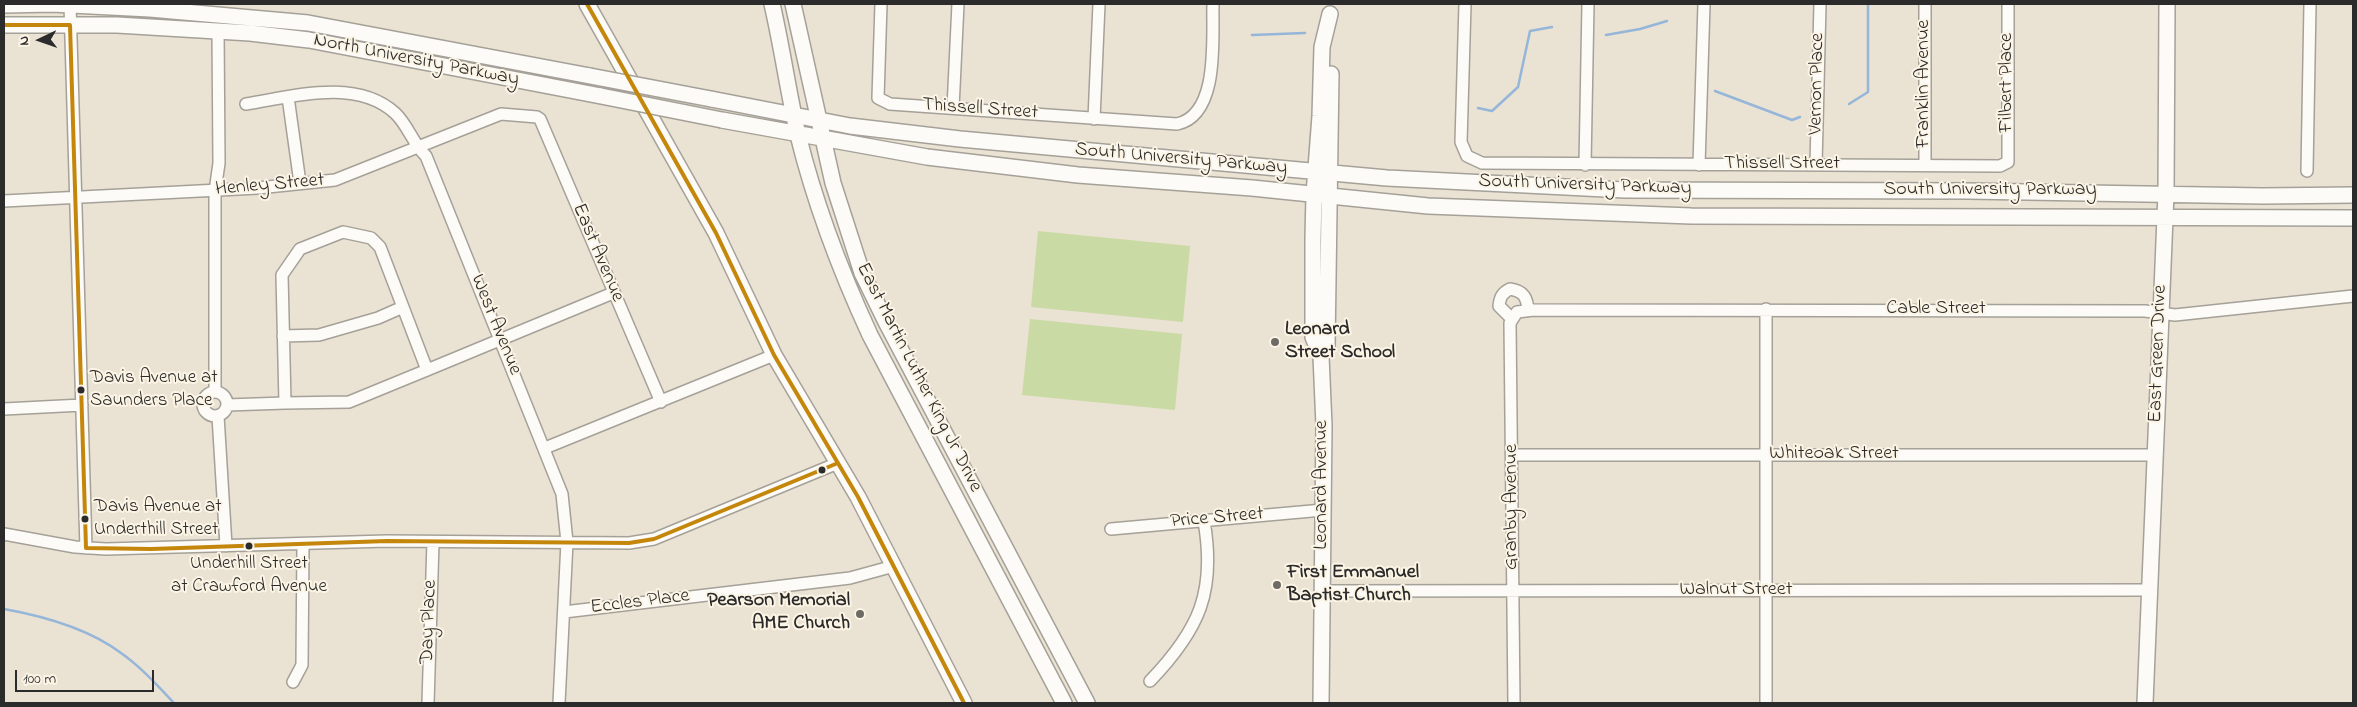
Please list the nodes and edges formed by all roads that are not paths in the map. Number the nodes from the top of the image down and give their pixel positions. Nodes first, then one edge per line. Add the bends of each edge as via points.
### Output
1 (70, 4) edge
2 (587, 4) edge
3 (772, 4) edge
4 (794, 4) edge
5 (881, 4) edge
6 (958, 4) edge
7 (1099, 4) edge
8 (1213, 4) edge
9 (1465, 4) edge
10 (1588, 4) edge
11 (1704, 4) edge
12 (1820, 4) edge
13 (1925, 4) edge
14 (2008, 4) edge
15 (2168, 4) edge
16 (2310, 4) edge
17 (4, 5) edge
18 (218, 9) edge
19 (1330, 9) edge
20 (4, 25) edge
21 (70, 25) junction
22 (218, 31) junction
23 (288, 98) junction
24 (246, 104) dead end
25 (953, 108) junction
26 (524, 115) joint
27 (794, 115) junction
28 (1094, 119) junction
29 (820, 120) junction
30 (798, 135) junction
31 (824, 140) junction
32 (418, 148) junction
33 (2008, 162) joint
34 (1585, 165) junction
35 (1699, 165) junction
36 (1816, 165) junction
37 (1926, 165) junction
38 (2307, 171) dead end
39 (1324, 173) junction
40 (300, 184) junction
41 (215, 191) junction
42 (1314, 194) junction
43 (2166, 194) junction
44 (2353, 195) edge
45 (1330, 196) junction
46 (76, 198) junction
47 (4, 201) edge
48 (2165, 218) junction
49 (2353, 218) edge
50 (614, 293) junction
51 (2353, 296) edge
52 (403, 308) junction
53 (1766, 309) junction
54 (2160, 313) junction
55 (1519, 314) joint
56 (283, 336) junction
57 (501, 340) junction
58 (774, 355) junction
59 (1322, 356) junction
60 (427, 370) junction
61 (215, 392) junction
62 (661, 402) junction
63 (285, 404) junction
64 (227, 405) junction
65 (82, 406) junction
66 (4, 409) edge
67 (218, 416) junction
68 (545, 448) junction
69 (2155, 454) junction
70 (1513, 455) junction
71 (1766, 455) junction
72 (838, 463) junction
73 (1323, 510) junction
74 (1204, 520) junction
75 (1111, 529) dead end
76 (4, 534) edge
77 (433, 542) junction
78 (567, 542) junction
79 (303, 544) junction
80 (226, 546) junction
81 (86, 548) junction
82 (894, 566) junction
83 (1513, 590) junction
84 (2150, 590) junction
85 (1322, 591) junction
86 (1766, 591) junction
87 (564, 612) junction
88 (1150, 680) dead end
89 (293, 682) dead end
90 (428, 703) edge
91 (559, 703) edge
92 (964, 703) edge
93 (1064, 703) edge
94 (1086, 703) edge
95 (1321, 703) edge
96 (1514, 703) edge
97 (1766, 703) edge
98 (2145, 703) edge

1 - 17 main road, North University Parkway
1 - 18 main road, North University Parkway
1 - 21 street
2 - 58 main road via 716,233
3 - 27 main road, East Martin Luther King Jr Drive
4 - 29 main road, East Martin Luther King Jr Drive
5 - 25 street, Thissell Street via 878,98 890,104
6 - 25 street
7 - 28 street
8 - 28 street, Thissell Street via 1208,92 1199,109 1187,121 1177,124
9 - 34 street, Thissell Street via 1461,142 1467,156 1482,163
10 - 34 street
11 - 35 street
12 - 36 street, Vernon Place
13 - 37 street, Franklin Avenue
14 - 33 street, Filbert Place
15 - 43 main road, East Green Drive
16 - 38 street
18 - 27 main road, North University Parkway, bridge via 333,27
19 - 39 main road, Leonard Avenue via 1322,47
20 - 21 main road, North University Parkway
21 - 22 main road, North University Parkway
21 - 46 street
22 - 30 main road, North University Parkway, bridge via 309,40
22 - 41 street via 219,163
23 - 24 street, West Avenue
23 - 32 street, West Avenue via 322,92 347,92 376,100 395,113
23 - 40 street
25 - 28 street, Thissell Street
26 - 32 street, Henley Street via 501,114
26 - 50 street, East Avenue via 540,119
27 - 29 main road, North University Parkway
27 - 30 main road, East Martin Luther King Jr Drive
29 - 31 main road, East Martin Luther King Jr Drive
29 - 39 main road, South University Parkway via 960,139
30 - 31 main road, North University Parkway
30 - 93 main road, East Martin Luther King Jr Drive via 820,212 870,335
31 - 42 main road, South University Parkway via 927,157 1078,175
31 - 94 main road, East Martin Luther King Jr Drive via 833,183 862,273
32 - 40 street, Henley Street via 335,180
32 - 57 street, West Avenue via 426,156
33 - 37 street, Thissell Street via 2000,166
34 - 35 street, Thissell Street
35 - 36 street, Thissell Street
36 - 37 street, Thissell Street
39 - 42 main road, Leonard Avenue
39 - 43 main road, South University Parkway via 1625,190
39 - 45 main road, Leonard Avenue
40 - 41 street, Henley Street
41 - 46 street, Henley Street
41 - 61 street
42 - 45 main road, South University Parkway
42 - 59 main road, Leonard Avenue via 1313,337
43 - 44 main road, South University Parkway
43 - 48 main road, East Green Drive
45 - 48 main road, South University Parkway via 1437,206 1691,216
45 - 59 main road, Leonard Avenue via 1327,346
46 - 47 street, Henley Street
46 - 65 street
48 - 49 main road, South University Parkway
48 - 54 main road, East Green Drive
50 - 57 street
50 - 62 street, East Avenue
51 - 54 street, Cable Street via 2175,315
52 - 56 street via 319,335
52 - 56 street via 380,247 371,238 343,232 300,249 282,275
52 - 60 street
53 - 54 street, Cable Street
53 - 55 street, Cable Street
53 - 71 street
54 - 69 main road, East Green Drive
55 - 70 street, Granby Avenue
56 - 63 street
57 - 60 street
57 - 68 street, West Avenue
58 - 62 street
58 - 72 main road
59 - 73 main road, Leonard Avenue
60 - 63 street via 348,402
61 - 64 street via 225,397
61 - 67 street via 198,404 206,413
62 - 68 street
63 - 64 street
64 - 67 street
65 - 66 street
65 - 81 street
67 - 80 street
68 - 78 street, West Avenue via 562,494
69 - 71 street, Whiteoak Street
69 - 84 main road, East Green Drive
70 - 71 street, Whiteoak Street
70 - 83 street, Granby Avenue
71 - 86 street
72 - 78 street via 654,539 629,543
72 - 82 main road
73 - 74 street, Price Street
73 - 85 main road, Leonard Avenue
74 - 75 street, Price Street
74 - 88 street via 1209,552 1205,599 1187,634
76 - 81 street
77 - 78 street
77 - 79 street
77 - 90 street, Day Place
78 - 87 street, West Avenue
79 - 80 street
79 - 89 street via 302,665
80 - 81 street
82 - 87 street, Eccles Place via 850,578
82 - 92 main road
83 - 85 street, Walnut Street
83 - 86 street, Walnut Street
83 - 96 street, Granby Avenue
84 - 86 street, Walnut Street
84 - 98 main road, East Green Drive
85 - 95 main road, Leonard Avenue
86 - 97 street
87 - 91 street, West Avenue

